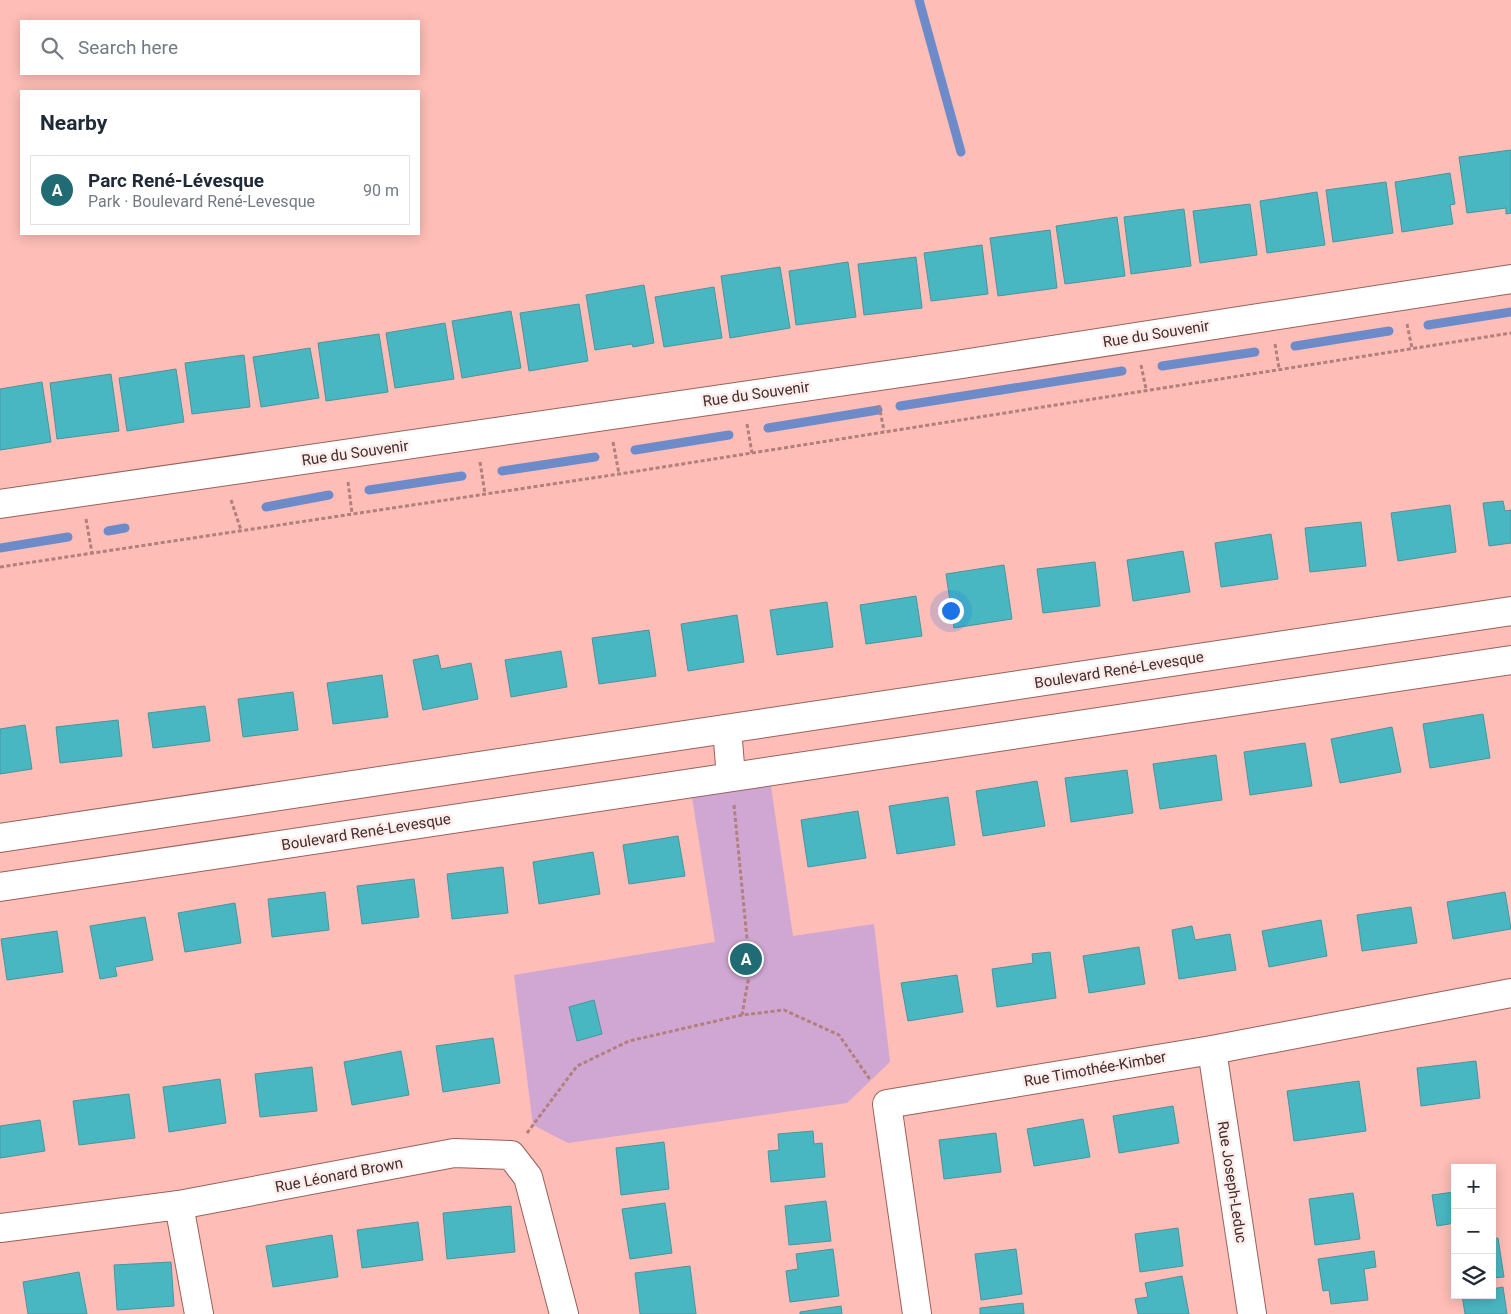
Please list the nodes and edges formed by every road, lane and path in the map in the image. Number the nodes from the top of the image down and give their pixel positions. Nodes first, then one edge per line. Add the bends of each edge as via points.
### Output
1 (1511, 279) edge
2 (1511, 333) edge
3 (0, 504) edge
4 (0, 567) edge
5 (1511, 611) edge
6 (1511, 660) edge
7 (726, 729) junction
8 (731, 777) junction
9 (0, 838) edge
10 (0, 887) edge
11 (1511, 994) edge
12 (742, 1015) junction
13 (1212, 1050) junction
14 (887, 1104) junction
15 (510, 1155) junction
16 (179, 1205) junction
17 (0, 1228) edge
18 (199, 1314) edge
19 (564, 1314) edge
20 (917, 1314) edge
21 (1252, 1314) edge

1 - 3 street, Rue du Souvenir via 956,365
2 - 4 path via 714,459
5 - 7 street, Boulevard René-Levesque
6 - 8 street, Boulevard René-Levesque
7 - 8 street
7 - 9 street, Boulevard René-Levesque
8 - 10 street, Boulevard René-Levesque
8 - 12 path via 750,970
11 - 13 street, Rue Timothée-Kimber
12 - 14 path via 784,1010 839,1035
12 - 15 path via 629,1041 576,1066
13 - 14 street, Rue Timothée-Kimber
13 - 21 street, Rue Joseph-Leduc
14 - 20 street
15 - 16 street, Rue Léonard Brown via 454,1153
15 - 19 street via 528,1177
16 - 17 street, Rue Léonard Brown
16 - 18 street

